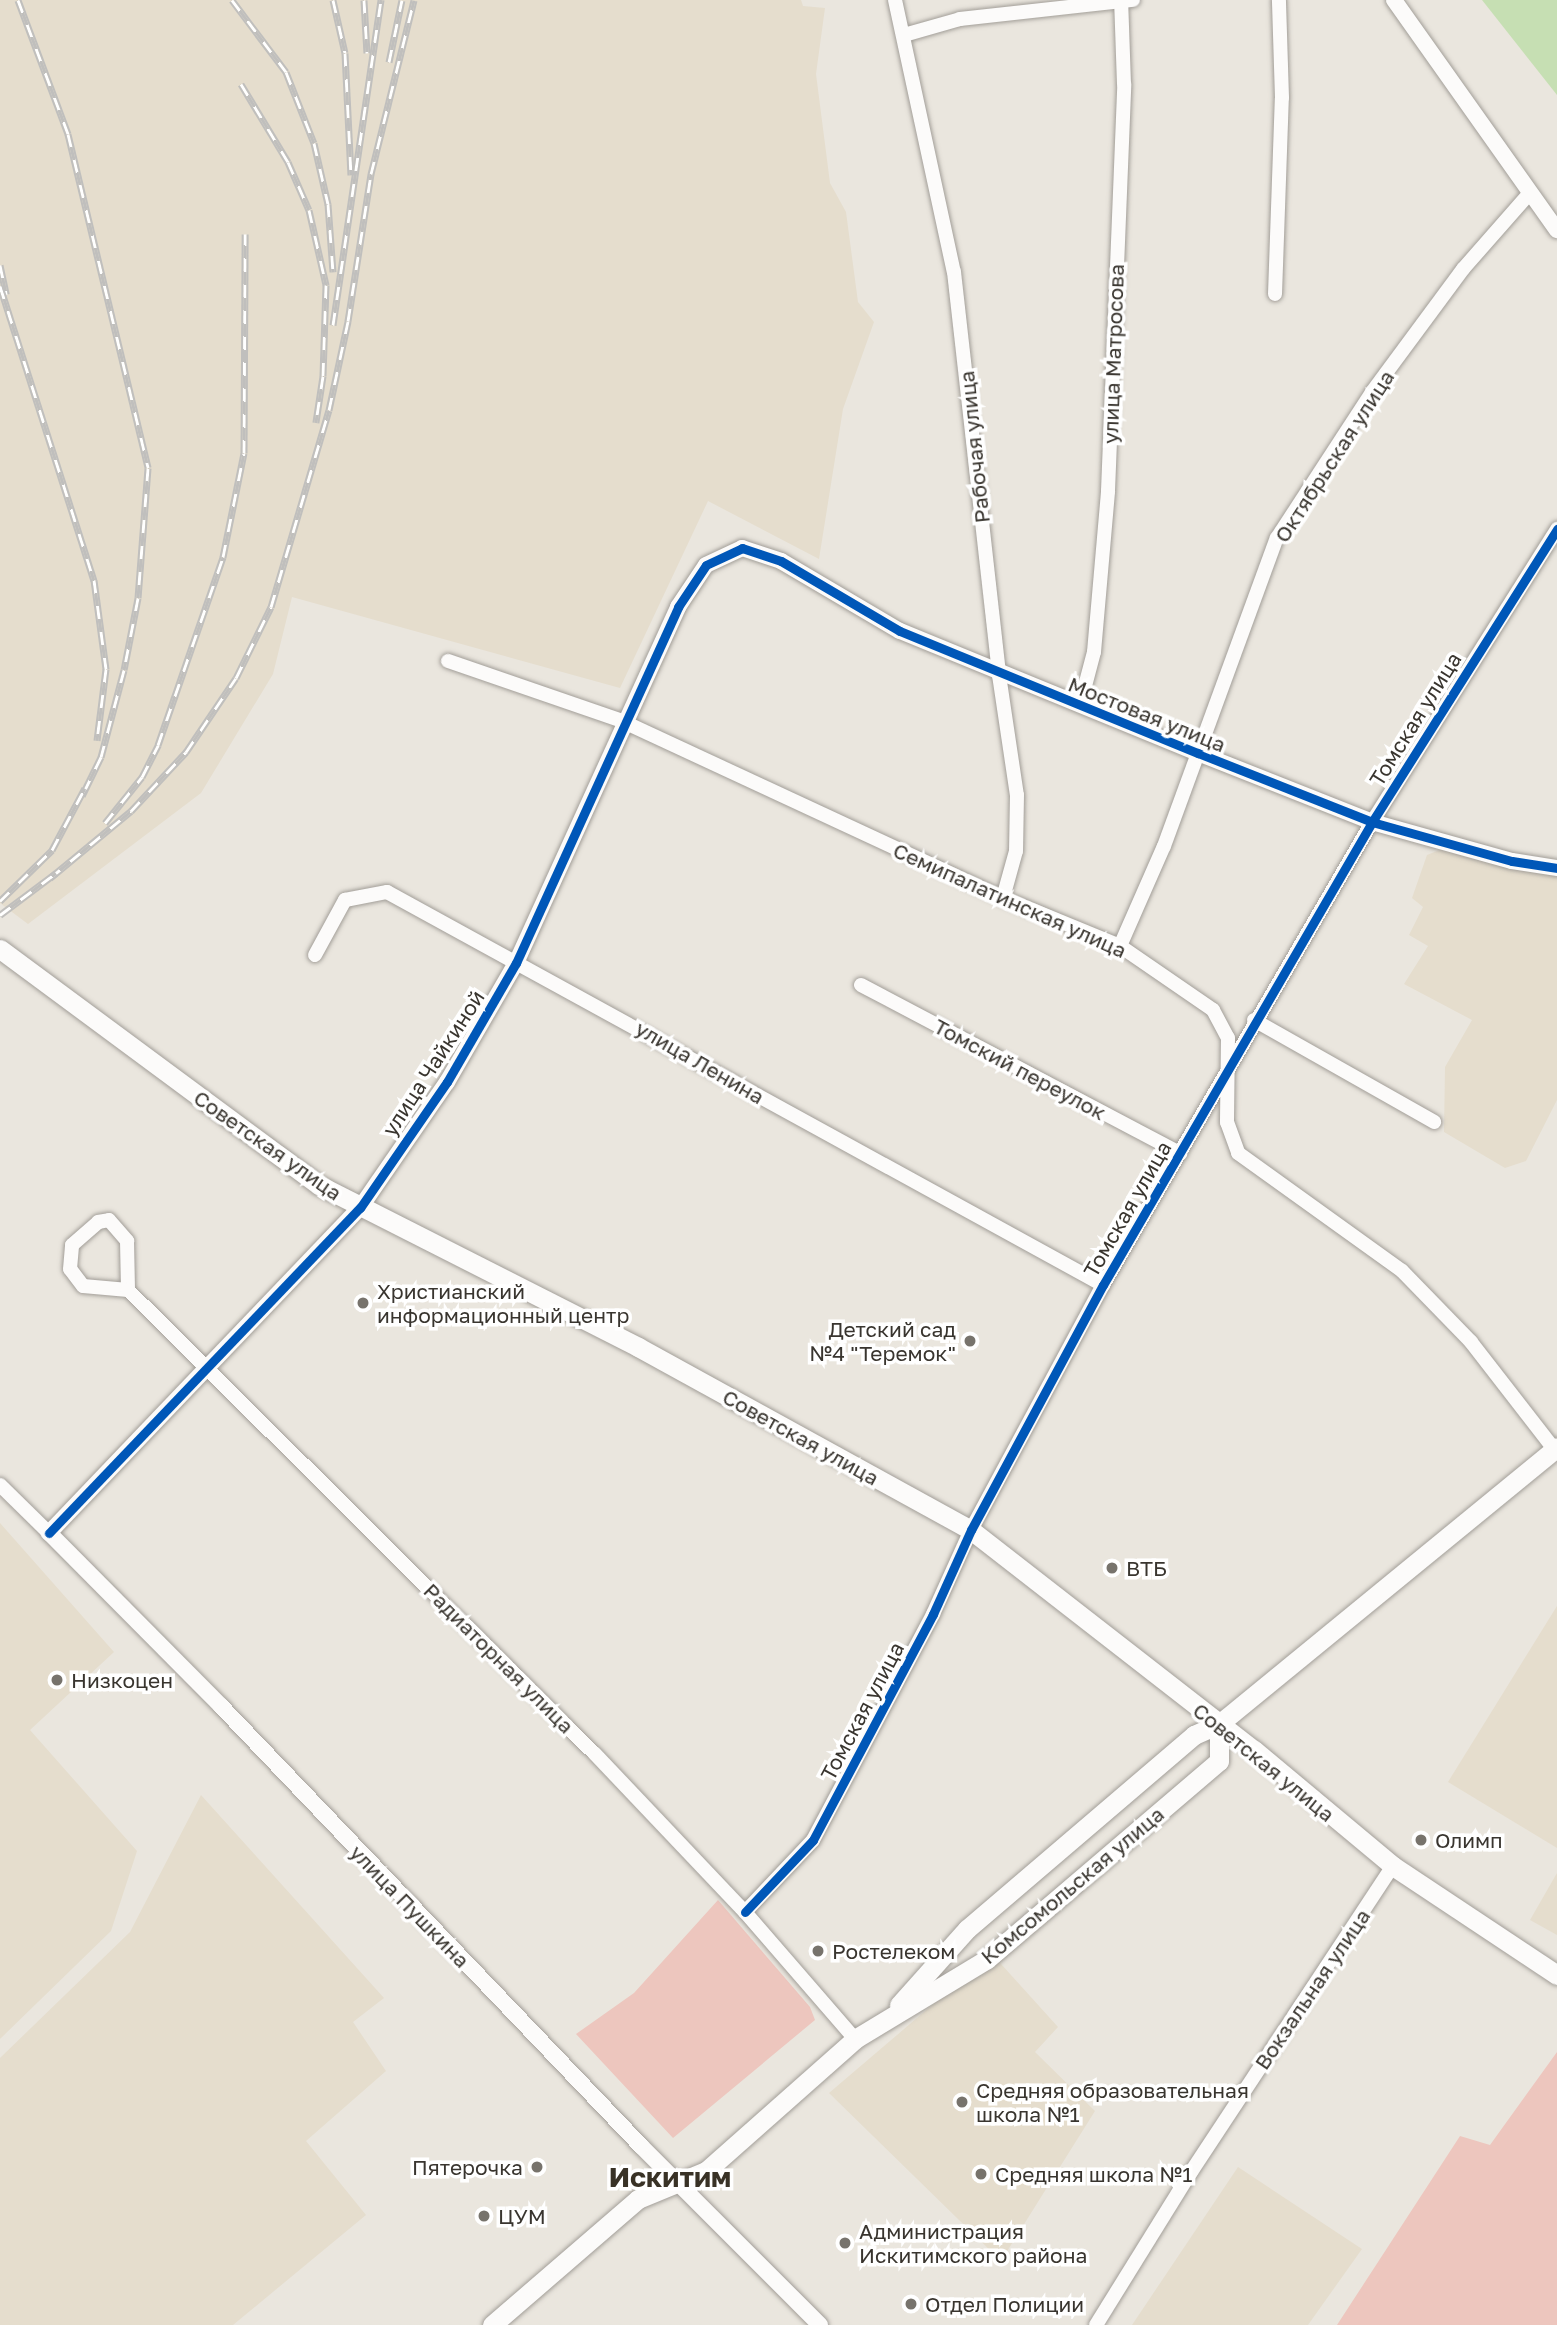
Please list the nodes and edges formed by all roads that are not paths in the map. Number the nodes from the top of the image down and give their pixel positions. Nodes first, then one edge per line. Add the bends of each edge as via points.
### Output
1 (895, 0) edge
2 (1125, 0) edge
3 (1279, 0) edge
4 (1394, 0) edge
5 (904, 35) junction
6 (1529, 194) junction
7 (1557, 230) edge
8 (1275, 294) dead end
9 (1557, 529) edge
10 (742, 548) joint
11 (447, 661) dead end
12 (999, 675) junction
13 (1080, 705) junction
14 (622, 721) junction
15 (1198, 754) junction
16 (1372, 822) junction
17 (1557, 868) edge
18 (1003, 898) junction
19 (1120, 946) junction
20 (5, 952) edge
21 (315, 955) dead end
22 (516, 963) junction
23 (861, 985) dead end
24 (1254, 1020) junction
25 (1229, 1070) junction
26 (1434, 1122) dead end
27 (1180, 1153) junction
28 (360, 1208) junction
29 (1103, 1285) junction
30 (128, 1290) junction
31 (209, 1366) junction
32 (1556, 1450) edge
33 (0, 1485) edge
34 (971, 1530) junction
35 (50, 1533) junction
36 (1219, 1724) junction
37 (1393, 1866) junction
38 (745, 1912) junction
39 (1557, 1975) edge
40 (887, 2018) junction
41 (855, 2039) junction
42 (678, 2183) junction
43 (492, 2325) edge
44 (820, 2325) edge
45 (1096, 2325) edge

1 - 5 street, Рабочая улица
2 - 5 street via 960,19
2 - 13 street, улица Матросова via 1108,491 1094,652
3 - 8 street via 1282,98
4 - 6 street
5 - 12 street, Рабочая улица via 913,98 954,272
6 - 7 street
6 - 15 street, Октябрьская улица via 1463,269 1373,392 1277,538
9 - 16 street, Томская улица
10 - 12 street, Мостовая улица via 781,561 900,631
10 - 14 street, улица Чайкиной via 706,565 678,607
11 - 14 street, Семипалатинская улица
12 - 13 street, Мостовая улица
12 - 18 street, Рабочая улица via 1017,795 1016,851
13 - 15 street, Мостовая улица
14 - 18 street, Семипалатинская улица
14 - 22 street, улица Чайкиной
15 - 16 street, Мостовая улица
15 - 19 street, Октябрьская улица
16 - 17 street, Мостовая улица via 1512,861
16 - 24 street, Томская улица
18 - 19 street, Семипалатинская улица
19 - 25 street, Семипалатинская улица via 1213,1010 1228,1038
20 - 28 main road, Советская улица via 319,1185
21 - 22 street, улица Ленина via 345,900 387,892
22 - 28 street, улица Чайкиной via 447,1082
22 - 29 street, улица Ленина
23 - 27 street, Томский переулок
24 - 25 street, Томская улица
24 - 26 street
25 - 27 street, Томская улица
25 - 32 street, Семипалатинская улица via 1227,1122 1238,1153 1412,1281 1471,1342
27 - 29 street, Томская улица
28 - 31 street, улица Чайкиной
28 - 34 main road, Советская улица via 638,1347
29 - 34 street, Томская улица
30 - 30 street via 127,1241 109,1220 98,1222 72,1245 70,1269 83,1286
30 - 31 street, Радиаторная улица
31 - 35 street, улица Чайкиной
31 - 38 street, Радиаторная улица via 595,1754
32 - 36 main road, Комсомольская улица
33 - 35 street, улица Пушкина
34 - 36 main road, Советская улица
34 - 38 street, Томская улица via 933,1614 813,1840
35 - 42 street, улица Пушкина
36 - 37 main road, Советская улица
36 - 40 main road, Комсомольская улица via 1194,1735 968,1929
36 - 40 main road, Комсомольская улица via 1219,1761 987,1959
37 - 39 main road, Советская улица
37 - 45 street, Вокзальная улица
38 - 41 street, Радиаторная улица
40 - 41 main road, Комсомольская улица
41 - 42 main road, Комсомольская улица via 706,2171
42 - 43 main road, Комсомольская улица via 638,2199
42 - 44 street, улица Пушкина

